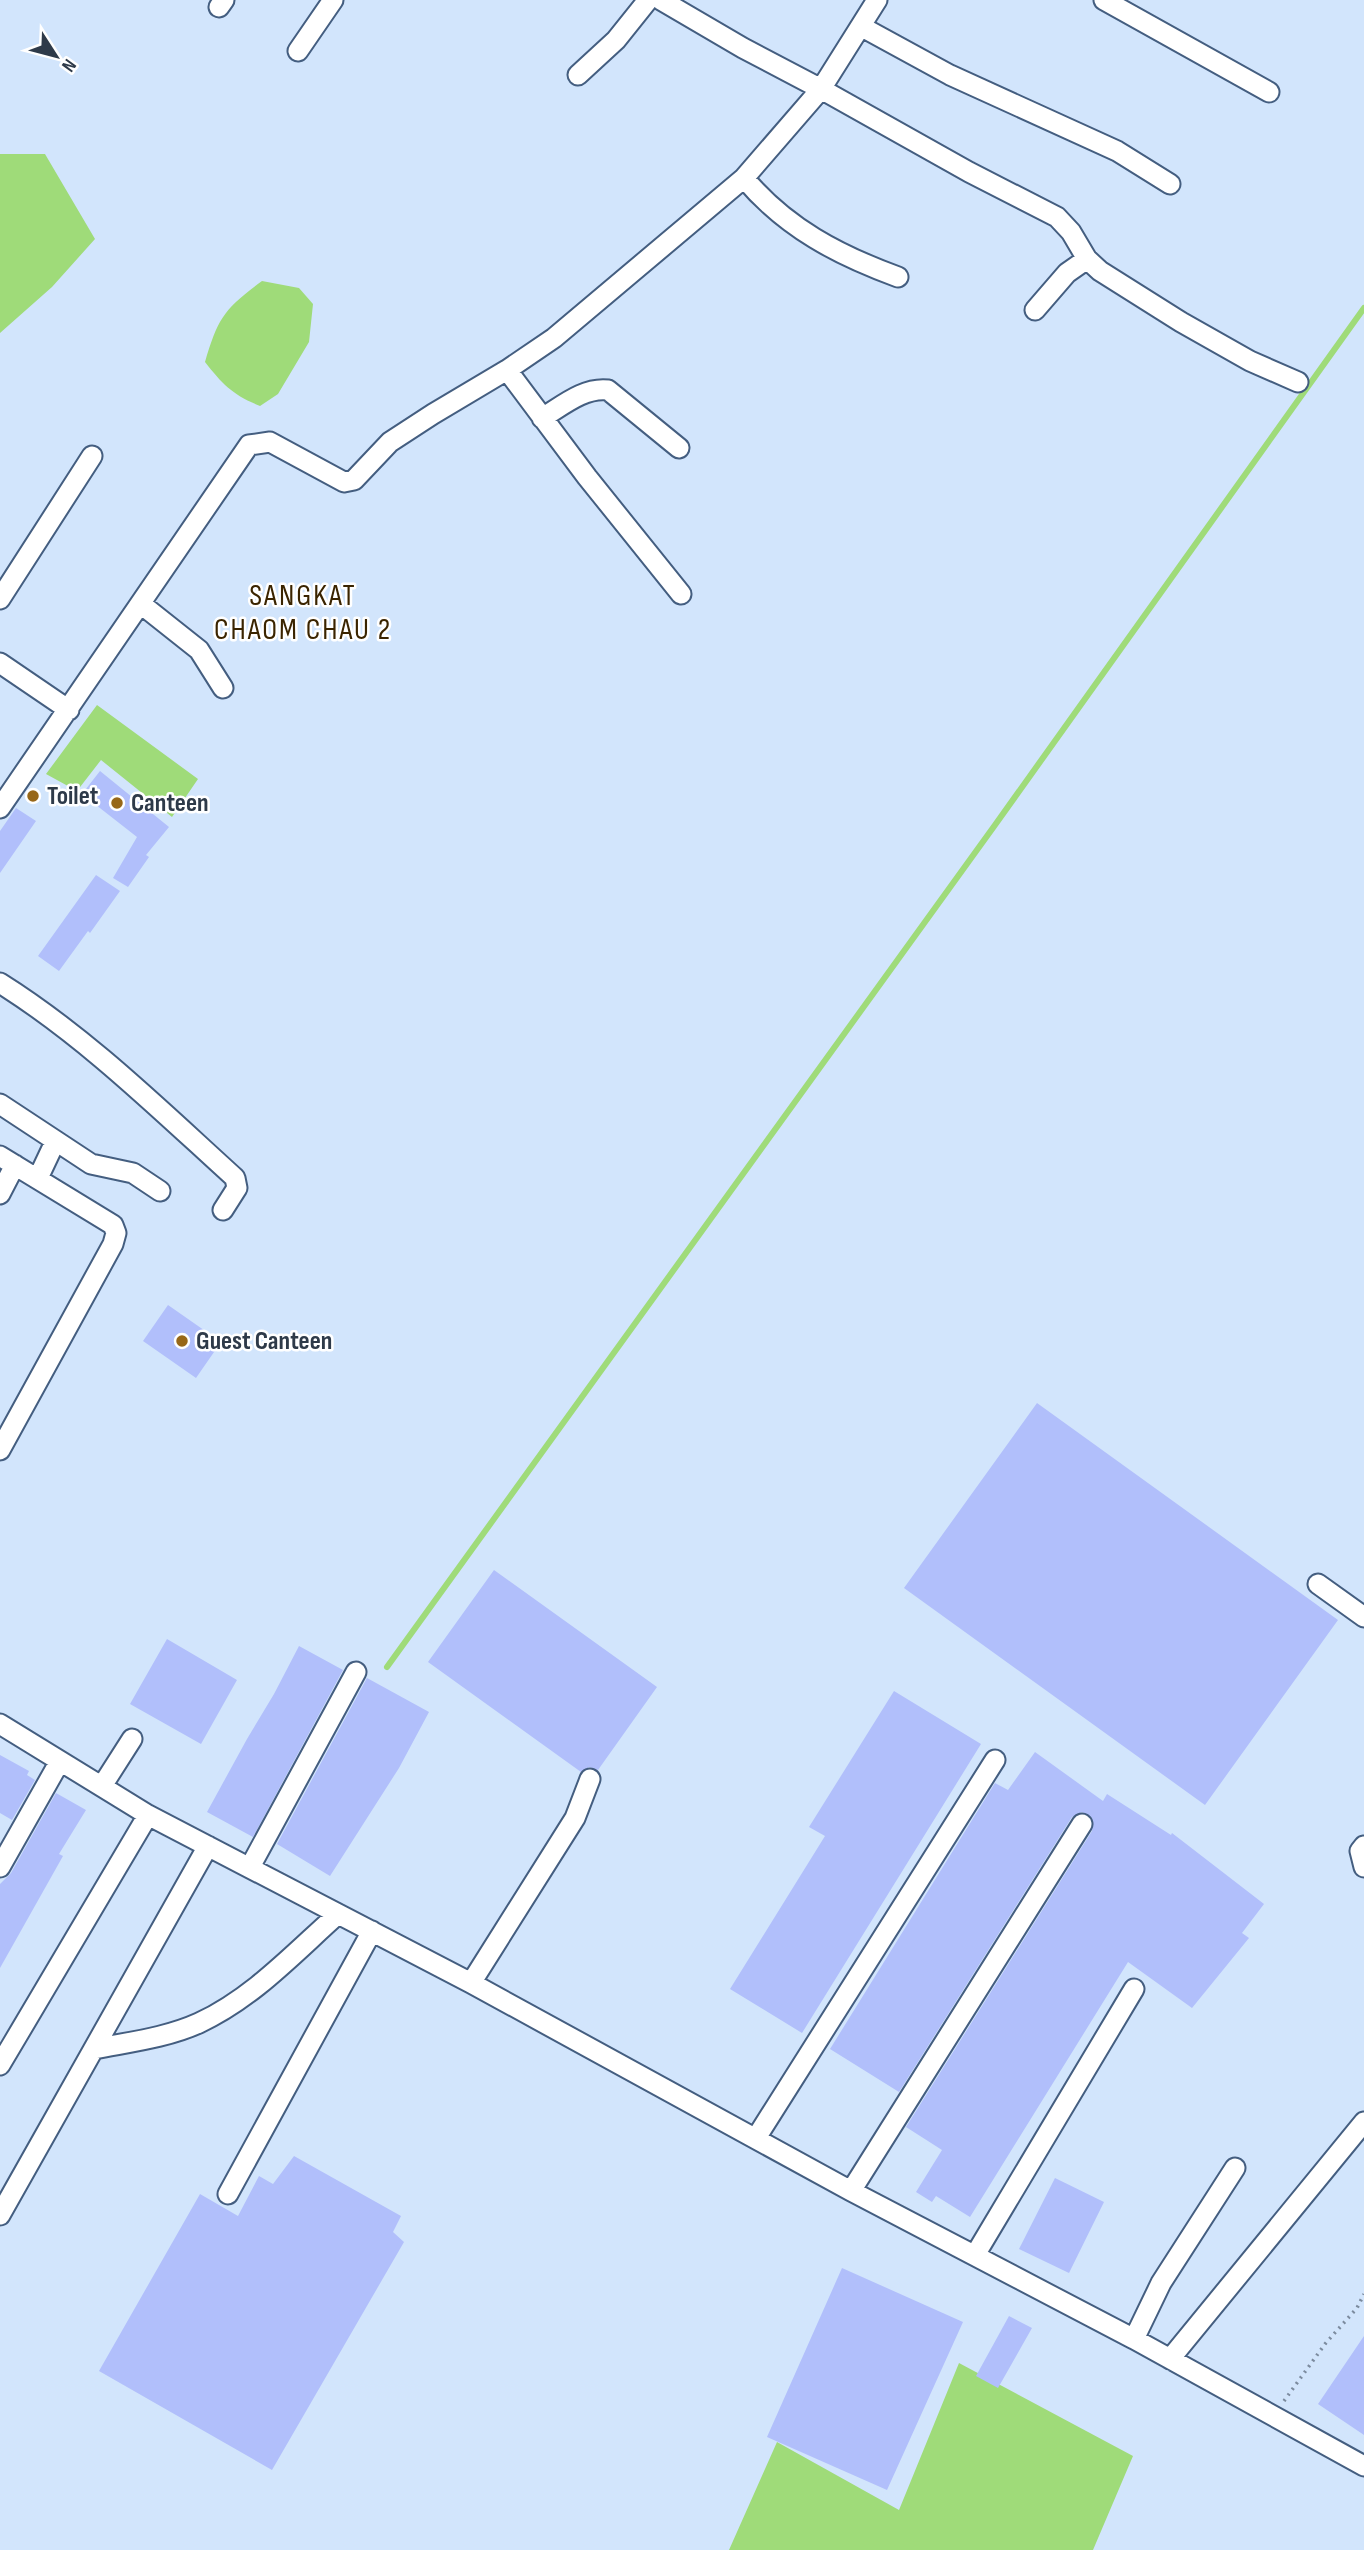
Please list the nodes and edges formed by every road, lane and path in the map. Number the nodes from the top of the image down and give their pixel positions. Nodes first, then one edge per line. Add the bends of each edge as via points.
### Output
1 (333, 0) edge
2 (648, 0) edge
3 (661, 0) edge
4 (877, 0) edge
5 (1104, 0) edge
6 (862, 27) junction
7 (298, 51) dead end
8 (578, 75) dead end
9 (821, 89) junction
10 (1269, 92) dead end
11 (744, 178) junction
12 (1170, 184) dead end
13 (1087, 259) junction
14 (898, 277) dead end
15 (1035, 310) dead end
16 (507, 370) junction
17 (1298, 382) dead end
18 (542, 418) junction
19 (679, 448) dead end
20 (92, 456) dead end
21 (681, 594) dead end
22 (0, 599) edge
23 (141, 604) junction
24 (0, 663) edge
25 (223, 688) dead end
26 (69, 710) junction
27 (0, 808) edge
28 (0, 983) edge
29 (0, 1104) edge
30 (55, 1142) junction
31 (8, 1161) edge
32 (38, 1178) junction
33 (160, 1191) dead end
34 (0, 1194) edge
35 (223, 1210) dead end
36 (0, 1450) edge
37 (1318, 1584) dead end
38 (1364, 1617) edge
39 (356, 1672) dead end
40 (0, 1724) edge
41 (132, 1740) dead end
42 (995, 1760) dead end
43 (60, 1761) junction
44 (590, 1779) dead end
45 (102, 1787) junction
46 (148, 1815) junction
47 (1082, 1824) dead end
48 (208, 1846) junction
49 (1364, 1846) edge
50 (0, 1867) edge
51 (250, 1867) junction
52 (1364, 1867) edge
53 (338, 1913) junction
54 (372, 1931) junction
55 (471, 1983) junction
56 (1134, 1989) dead end
57 (94, 2049) junction
58 (0, 2065) edge
59 (1364, 2122) edge
60 (756, 2138) junction
61 (1235, 2168) dead end
62 (851, 2191) junction
63 (228, 2194) dead end
64 (0, 2215) edge
65 (975, 2255) junction
66 (1364, 2294) edge
67 (1134, 2339) junction
68 (1170, 2359) junction
69 (1272, 2417) junction
70 (1364, 2466) edge

1 - 7 street
2 - 8 street via 616,40
3 - 9 street
4 - 6 street
5 - 10 street
6 - 9 street
6 - 12 street via 950,75 1116,150
9 - 11 street
9 - 13 street via 1057,217
11 - 14 street via 775,212 818,241
11 - 16 street via 554,338
13 - 15 street via 1067,272
13 - 17 street via 1181,322
16 - 18 street
16 - 23 street via 390,442 354,480 344,482 270,442 249,445
18 - 19 street via 584,393 608,390
18 - 21 street
20 - 22 street
23 - 25 street via 199,650
23 - 26 street
24 - 26 street
26 - 27 street
28 - 35 street via 72,1033 235,1178 237,1188
29 - 30 street
30 - 32 street
30 - 33 street via 91,1164 133,1173
31 - 32 street
31 - 34 street
32 - 36 street via 113,1226 116,1233
37 - 38 street
39 - 51 street
40 - 43 street
41 - 45 street
42 - 60 street
43 - 45 street
43 - 50 street
44 - 55 street via 575,1818
45 - 46 street
46 - 48 street
46 - 58 street
47 - 62 street
48 - 51 street
48 - 57 street
49 - 52 street via 1360,1852
51 - 53 street
53 - 54 street
53 - 57 street via 249,1995 198,2024
54 - 55 street
54 - 63 street
55 - 60 street
56 - 65 street
57 - 64 street
59 - 68 street
60 - 62 street
61 - 67 street via 1161,2283
62 - 65 street
65 - 67 street
66 - 69 path
67 - 68 street
68 - 69 street
69 - 70 street

